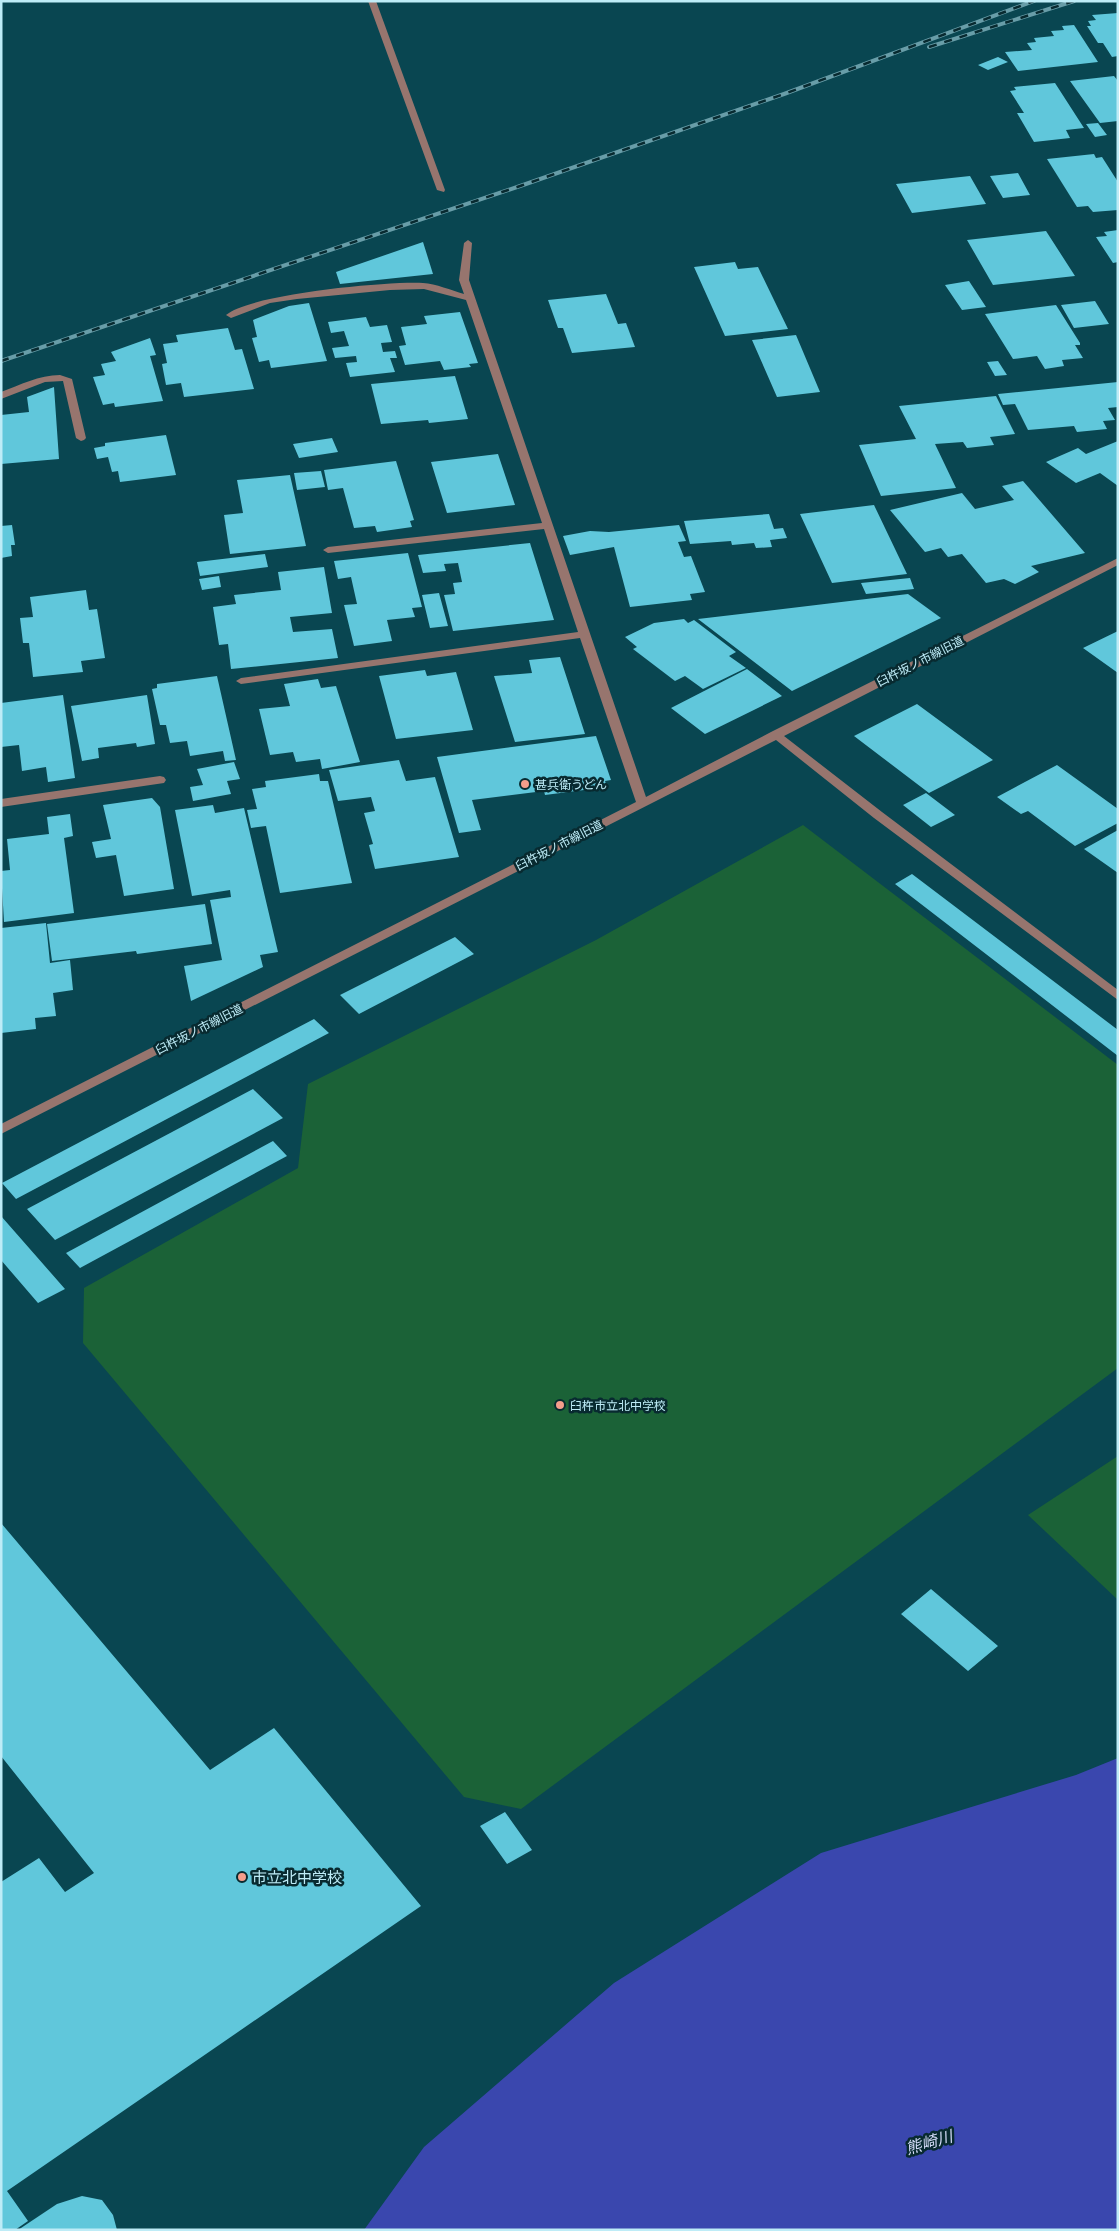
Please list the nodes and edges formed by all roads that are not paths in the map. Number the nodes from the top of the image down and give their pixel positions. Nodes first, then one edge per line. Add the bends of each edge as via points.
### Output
1 (372, 1) edge
2 (441, 190) dead end
3 (468, 243) dead end
4 (469, 298) junction
5 (231, 315) dead end
6 (1, 396) edge
7 (81, 438) dead end
8 (548, 525) junction
9 (328, 550) dead end
10 (1118, 561) edge
11 (584, 634) junction
12 (242, 681) dead end
13 (775, 734) junction
14 (160, 780) dead end
15 (642, 803) junction
16 (1, 804) edge
17 (1118, 996) edge
18 (1, 1130) edge

1 - 2 street
3 - 4 street via 464,280
4 - 5 street via 424,286 390,287 296,296 268,301
4 - 8 street
6 - 7 street via 50,377 67,378
8 - 9 street
8 - 11 street
10 - 13 street, 臼杵坂ノ市線旧道
11 - 12 street
11 - 15 street
13 - 15 street, 臼杵坂ノ市線旧道
13 - 17 street
14 - 16 street
15 - 18 street, 臼杵坂ノ市線旧道

